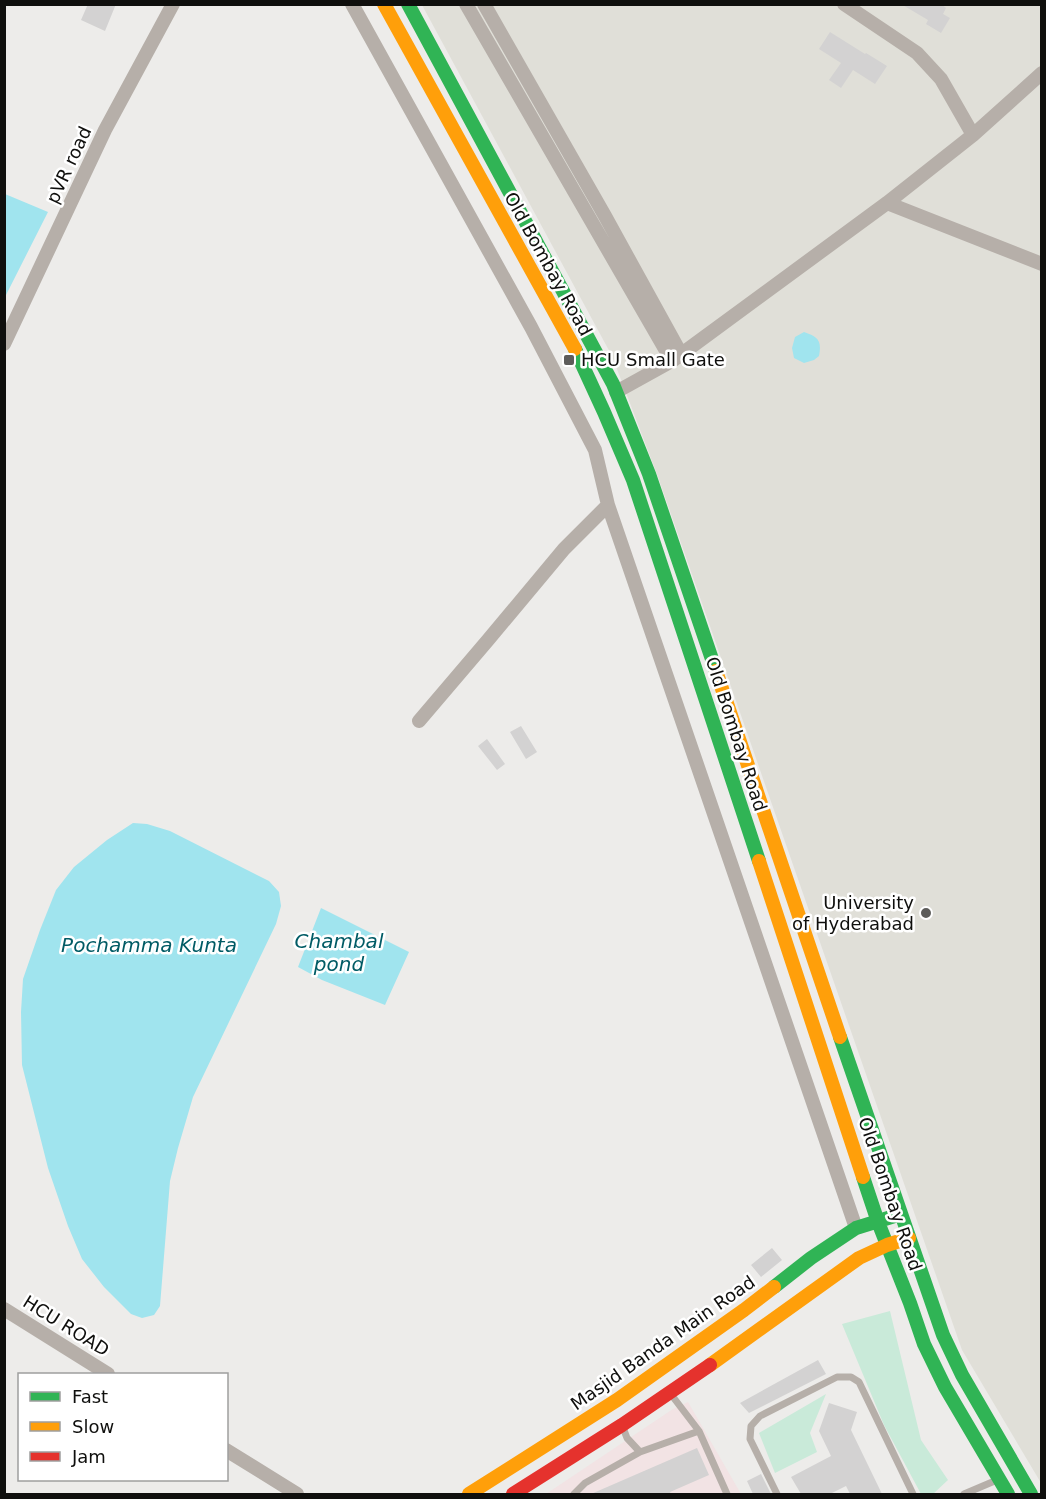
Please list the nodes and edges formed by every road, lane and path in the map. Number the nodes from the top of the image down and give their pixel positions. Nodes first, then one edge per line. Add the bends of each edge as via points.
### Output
1 (173, 4) edge
2 (352, 4) edge
3 (384, 4) edge
4 (408, 4) edge
5 (466, 4) edge
6 (484, 4) edge
7 (844, 4) edge
8 (1041, 73) edge
9 (972, 135) junction
10 (887, 203) junction
11 (1041, 264) edge
12 (4, 344) edge
13 (676, 358) junction
14 (616, 392) junction
15 (608, 505) junction
16 (419, 721) dead end
17 (901, 1214) junction
18 (878, 1222) junction
19 (856, 1228) junction
20 (909, 1238) junction
21 (887, 1245) junction
22 (4, 1309) edge
23 (106, 1373) edge
24 (669, 1392) junction
25 (622, 1425) junction
26 (699, 1431) junction
27 (228, 1451) edge
28 (640, 1452) junction
29 (1000, 1479) junction
30 (297, 1494) edge
31 (469, 1494) edge
32 (513, 1494) edge
33 (574, 1494) edge
34 (727, 1494) edge
35 (777, 1494) edge
36 (913, 1494) edge
37 (964, 1494) edge
38 (1008, 1494) edge
39 (1031, 1494) edge

1 - 12 street, pVR road via 105,130
2 - 15 street via 595,450
3 - 18 main road, Old Bombay Road via 573,345 618,441
4 - 14 main road, Old Bombay Road
5 - 13 street
6 - 13 street via 605,216
7 - 9 street via 917,53 941,79
8 - 9 street
9 - 10 street
10 - 11 street
10 - 13 street
13 - 14 street
14 - 17 main road, Old Bombay Road via 649,474
15 - 16 street via 564,549
15 - 19 street
17 - 18 main road, Masjid Banda Main Road
17 - 20 main road, Old Bombay Road
18 - 19 main road, Masjid Banda Main Road
18 - 21 main road, Old Bombay Road
19 - 31 main road, Masjid Banda Main Road via 617,1400
20 - 21 main road
20 - 39 main road, Old Bombay Road via 943,1335 962,1375
21 - 24 main road via 859,1258
21 - 29 main road, Old Bombay Road via 934,1365
22 - 23 street, HCU ROAD
24 - 25 main road
24 - 26 lane
25 - 28 lane via 627,1438
25 - 32 main road
26 - 28 lane
26 - 34 lane
27 - 30 street
28 - 33 lane via 585,1483
29 - 37 lane
29 - 38 main road, Old Bombay Road
35 - 36 lane via 750,1439 751,1426 760,1416 837,1377 851,1377 859,1382

